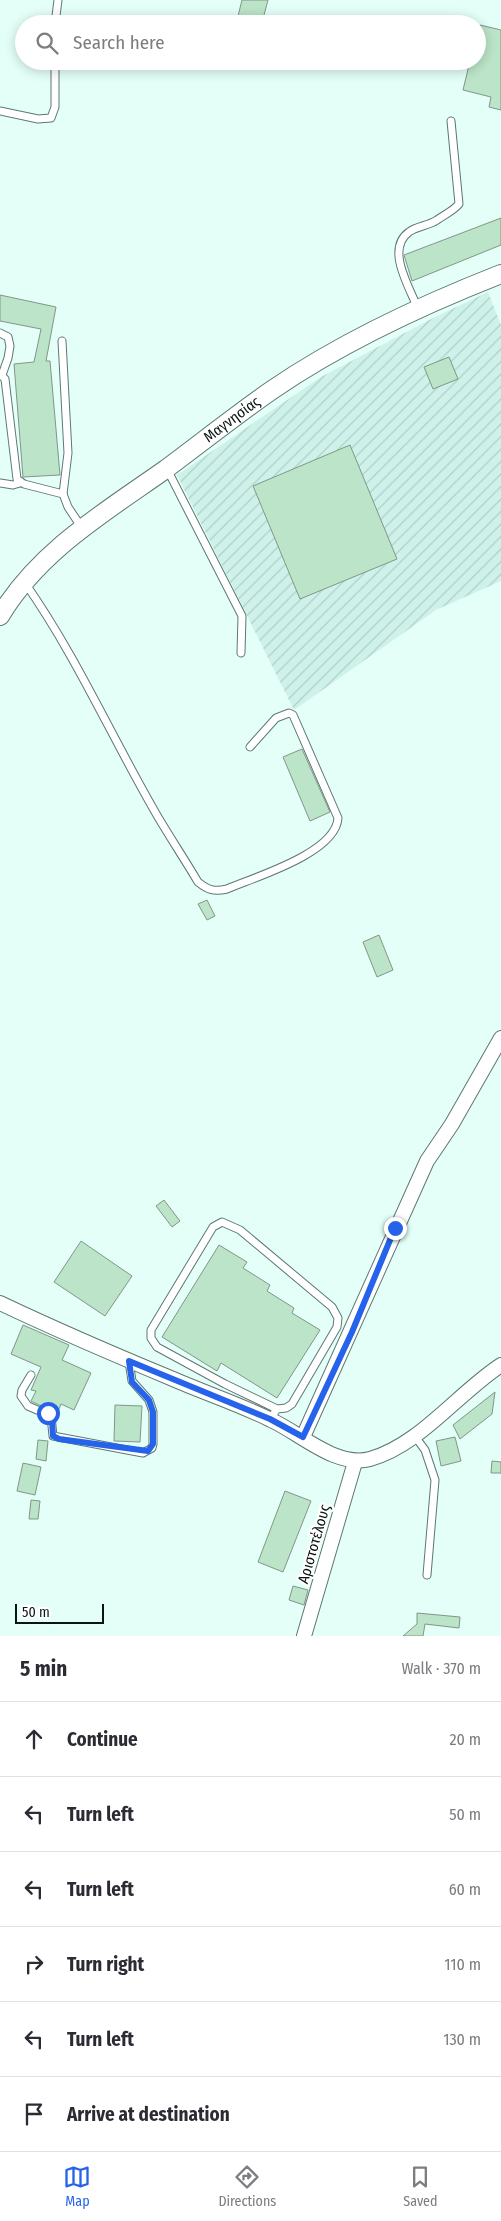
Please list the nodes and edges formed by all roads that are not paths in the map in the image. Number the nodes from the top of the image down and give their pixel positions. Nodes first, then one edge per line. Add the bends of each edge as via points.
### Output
1 (58, 0) edge
2 (57, 15) edge
3 (55, 70) edge
4 (0, 111) edge
5 (451, 121) dead end
6 (501, 274) edge
7 (418, 310) junction
8 (0, 333) edge
9 (62, 341) dead end
10 (1, 374) edge
11 (167, 468) junction
12 (0, 483) edge
13 (20, 483) junction
14 (63, 494) junction
15 (82, 528) junction
16 (24, 581) junction
17 (0, 616) edge
18 (241, 653) dead end
19 (250, 747) dead end
20 (501, 1038) edge
21 (0, 1303) edge
22 (129, 1361) junction
23 (501, 1365) edge
24 (31, 1375) dead end
25 (274, 1414) junction
26 (414, 1435) junction
27 (303, 1437) junction
28 (355, 1462) junction
29 (427, 1575) dead end
30 (304, 1636) edge

1 - 2 lane
3 - 4 lane via 55,107 51,118 38,119
5 - 7 lane via 459,204 427,226 411,230 398,246 399,259
6 - 7 street, Μαγνησίας
7 - 11 street, Μαγνησίας via 327,356 272,390
8 - 10 lane via 8,338 10,346
9 - 14 lane via 68,453
10 - 13 lane via 5,379
11 - 15 street, Μαγνησίας
11 - 18 lane via 242,616
12 - 13 lane
13 - 14 lane
14 - 15 lane
15 - 16 street, Μαγνησίας
16 - 17 street, Μαγνησίας
16 - 19 lane via 57,633 158,817 198,882 206,889 227,889 295,860 324,842 337,824 338,818 292,715 289,713 276,718
20 - 27 street via 427,1161
21 - 22 street
22 - 24 lane via 132,1382 149,1400 153,1412 153,1444 143,1452 53,1436 51,1416 28,1406 21,1396
22 - 25 street
23 - 26 street
25 - 25 lane via 292,1404 337,1327 338,1318 332,1307 240,1230 222,1222 212,1227 151,1330 151,1338 157,1347
25 - 27 street
26 - 28 street via 390,1452
26 - 29 lane via 425,1450 435,1480
27 - 28 street via 319,1449
28 - 30 street, Αριστοτέλους

